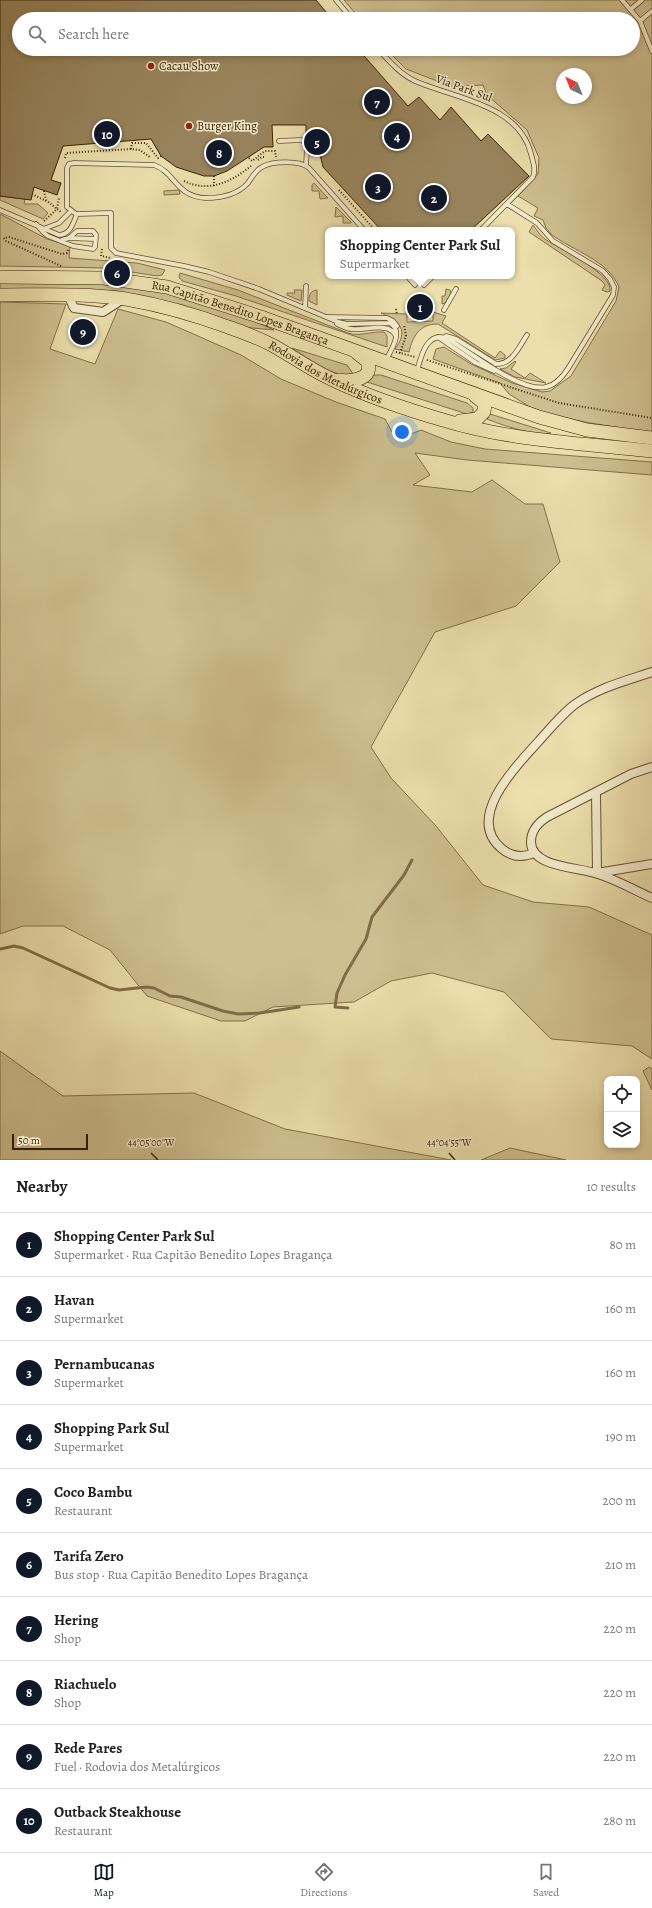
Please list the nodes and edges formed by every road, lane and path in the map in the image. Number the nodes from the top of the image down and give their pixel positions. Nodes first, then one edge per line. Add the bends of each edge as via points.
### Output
1 (336, 0) edge
2 (622, 0) edge
3 (642, 0) edge
4 (631, 9) junction
5 (346, 12) edge
6 (633, 12) edge
7 (652, 12) edge
8 (640, 21) joint
9 (652, 52) edge
10 (385, 56) edge
11 (279, 141) dead end
12 (131, 149) junction
13 (162, 156) dead end
14 (282, 156) dead end
15 (276, 157) junction
16 (249, 158) dead end
17 (65, 160) dead end
18 (157, 162) dead end
19 (306, 165) junction
20 (214, 176) dead end
21 (178, 178) dead end
22 (214, 186) junction
23 (335, 186) dead end
24 (44, 191) dead end
25 (32, 194) dead end
26 (60, 196) dead end
27 (48, 202) junction
28 (507, 204) junction
29 (0, 210) edge
30 (71, 211) junction
31 (77, 214) junction
32 (36, 224) junction
33 (361, 227) edge
34 (372, 227) edge
35 (484, 227) edge
36 (46, 228) junction
37 (70, 238) junction
38 (95, 239) junction
39 (62, 240) junction
40 (0, 271) edge
41 (0, 277) edge
42 (21, 277) junction
43 (410, 279) edge
44 (430, 279) edge
45 (415, 285) dead end
46 (424, 285) dead end
47 (306, 286) dead end
48 (456, 289) dead end
49 (0, 295) edge
50 (305, 308) junction
51 (444, 310) dead end
52 (322, 316) junction
53 (328, 319) junction
54 (397, 332) junction
55 (526, 335) dead end
56 (396, 337) junction
57 (440, 337) junction
58 (351, 350) junction
59 (481, 360) junction
60 (385, 362) junction
61 (496, 364) junction
62 (417, 373) junction
63 (503, 374) junction
64 (330, 379) junction
65 (472, 394) junction
66 (444, 421) junction
67 (652, 438) edge
68 (652, 451) edge
69 (652, 672) edge
70 (652, 767) edge
71 (596, 792) junction
72 (534, 853) junction
73 (652, 864) edge
74 (598, 873) junction
75 (652, 898) edge

1 - 5 lane
2 - 4 lane
3 - 4 lane
4 - 6 lane
7 - 8 lane
8 - 9 lane
10 - 28 lane, Via Park Sul via 406,76 488,106 524,136 530,148 534,172 531,180
11 - 19 lane via 305,142
12 - 13 path via 132,143 146,143 158,158
12 - 17 path via 66,153
12 - 18 path via 140,150
14 - 15 path
15 - 16 path via 275,151 265,151 252,161
15 - 22 path via 262,157 232,180
19 - 30 lane via 294,162 265,165 238,191 205,198 183,191 162,169 154,165 74,163 66,170 67,205
19 - 33 lane
20 - 22 path
21 - 22 path via 198,185
23 - 34 path
24 - 27 path
25 - 27 path
26 - 27 path via 57,209
28 - 35 lane, Via Park Sul
28 - 63 lane via 537,223 553,241 604,272 612,281 614,289 610,300 561,377 547,387 528,385
29 - 32 lane
30 - 31 lane
30 - 36 lane via 59,223
31 - 36 lane via 65,234 57,234
31 - 50 lane via 111,213 112,248 116,253 208,272
32 - 36 lane
32 - 39 lane via 44,233
37 - 38 lane
37 - 38 lane via 77,231 93,231
37 - 39 lane
38 - 39 lane via 95,247 91,249 73,246
40 - 42 lane
41 - 42 main road, Rua Capitão Benedito Lopes Bragança
42 - 58 main road, Rua Capitão Benedito Lopes Bragança via 104,278 167,287 264,318
43 - 45 lane
44 - 46 lane
47 - 50 lane
48 - 51 lane
49 - 64 main road, Rodovia dos Metalúrgicos via 68,295 123,299 183,312 227,326 272,345
50 - 52 lane
52 - 53 lane
52 - 54 lane via 387,318 397,327
53 - 54 lane via 347,324 388,323 394,326
53 - 56 lane via 350,329 388,329
54 - 56 lane
55 - 61 lane via 511,358 505,363
56 - 60 lane
57 - 59 lane via 448,339
57 - 61 lane via 454,338
57 - 62 lane via 430,341 425,348
57 - 63 lane via 476,363
58 - 60 main road, Rua Capitão Benedito Lopes Bragança
58 - 64 main road via 367,361 369,368 365,376 350,382
59 - 61 lane
59 - 63 lane
60 - 62 main road, Rua Capitão Benedito Lopes Bragança
62 - 65 main road, Rua Capitão Benedito Lopes Bragança
64 - 66 main road, Rodovia dos Metalúrgicos
65 - 66 main road via 485,404 482,416 471,421
65 - 67 main road via 587,430
66 - 68 main road, Rodovia dos Metalúrgicos via 529,439
69 - 72 street via 599,691 574,706 506,777 492,805 492,837 510,854 523,857
70 - 71 street via 631,774
71 - 72 street via 540,821 531,839
71 - 74 street
72 - 74 street via 551,863
73 - 74 street
74 - 75 street

